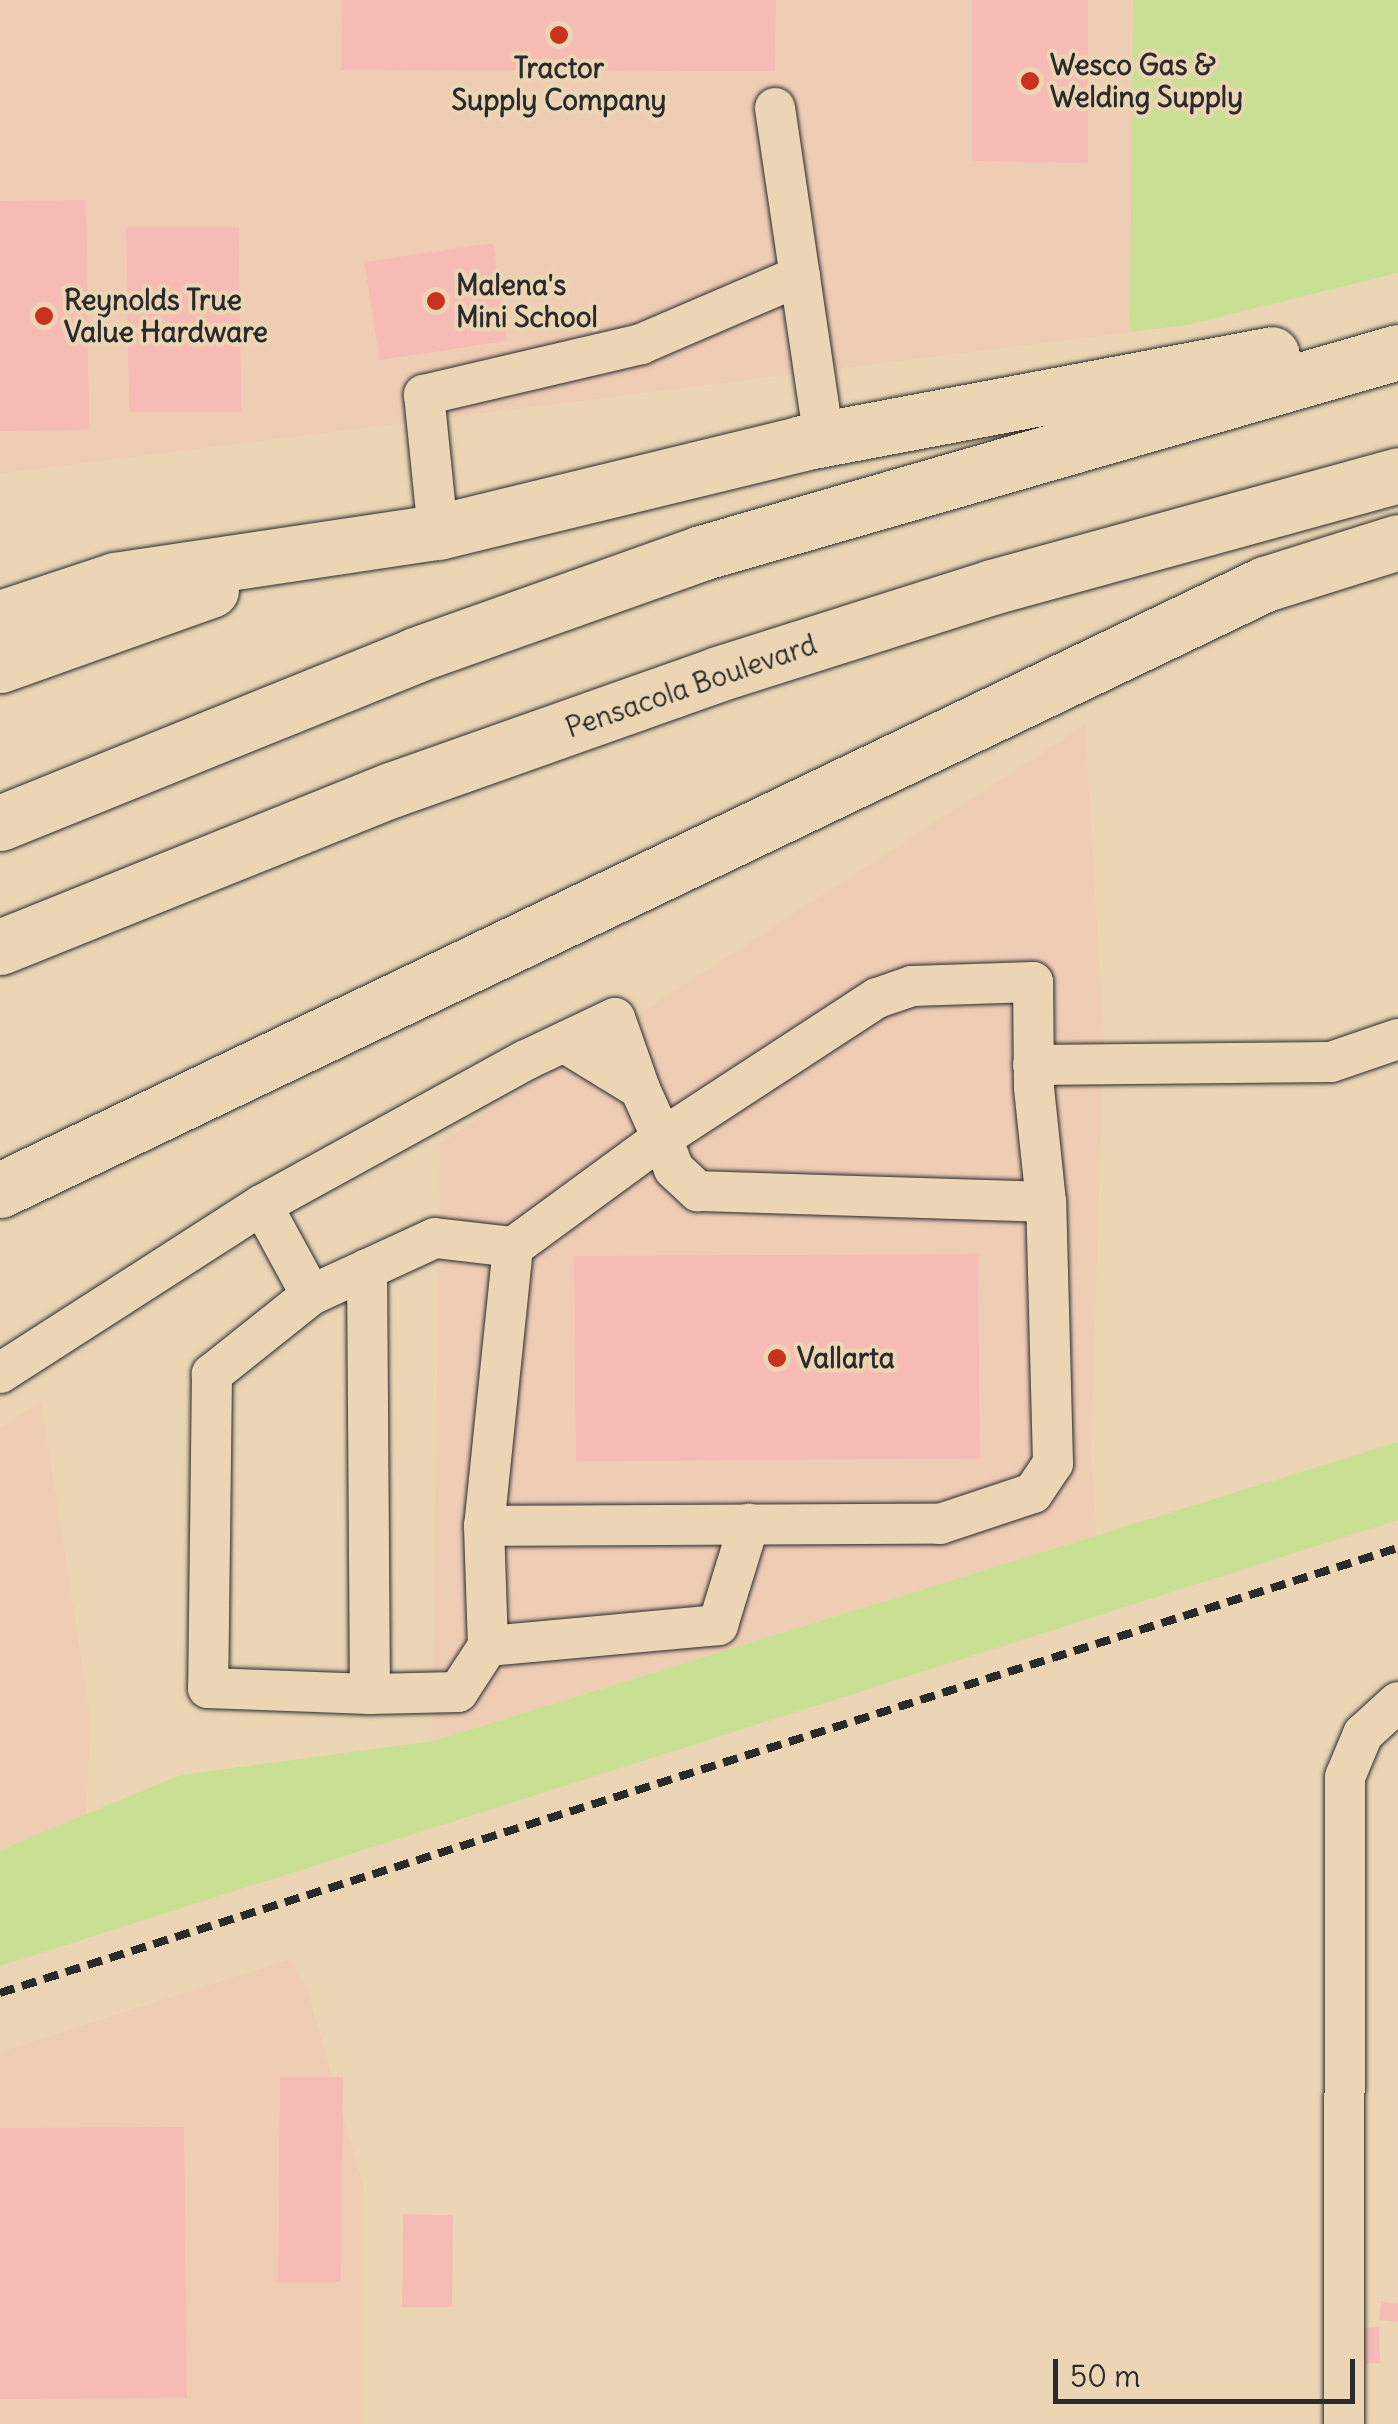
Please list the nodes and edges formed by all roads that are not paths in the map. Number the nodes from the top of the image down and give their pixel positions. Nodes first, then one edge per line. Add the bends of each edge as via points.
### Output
1 (775, 108) dead end
2 (800, 276) junction
3 (1398, 331) edge
4 (1398, 352) edge
5 (824, 438) junction
6 (1398, 474) edge
7 (438, 532) junction
8 (1398, 542) edge
9 (313, 554) junction
10 (0, 618) edge
11 (0, 665) edge
12 (0, 823) edge
13 (0, 946) edge
14 (1398, 1039) edge
15 (565, 1042) junction
16 (1034, 1065) junction
17 (640, 1089) junction
18 (662, 1138) junction
19 (0, 1190) edge
20 (1046, 1202) junction
21 (262, 1205) junction
22 (513, 1247) junction
23 (367, 1269) junction
24 (310, 1294) junction
25 (4, 1360) edge
26 (748, 1524) junction
27 (484, 1526) junction
28 (488, 1646) junction
29 (370, 1694) junction
30 (1398, 1702) edge
31 (1344, 2424) edge

1 - 2 lane
2 - 5 lane
2 - 7 lane via 641,344 424,394
3 - 5 highway
4 - 12 highway via 701,553 415,655
5 - 7 highway via 601,487
6 - 13 highway, Pensacola Boulevard via 992,587 718,674 391,790
7 - 9 highway
8 - 19 highway via 1248,592
9 - 10 highway via 115,580
9 - 11 highway
14 - 16 lane via 1331,1062
15 - 17 lane
15 - 17 lane via 615,1018
15 - 21 lane
16 - 18 lane via 1032,982 912,986 877,998
16 - 20 lane
17 - 18 lane
18 - 20 lane via 674,1169 698,1191
18 - 22 lane
20 - 26 lane via 1053,1463 1033,1493 940,1524
21 - 24 lane
21 - 25 lane
22 - 23 lane via 435,1238
22 - 27 lane
23 - 24 lane
23 - 29 lane
24 - 29 lane via 212,1374 208,1688
26 - 27 lane
26 - 28 lane via 718,1625
27 - 28 lane
28 - 29 lane via 458,1692
30 - 31 lane via 1363,1734 1345,1776

